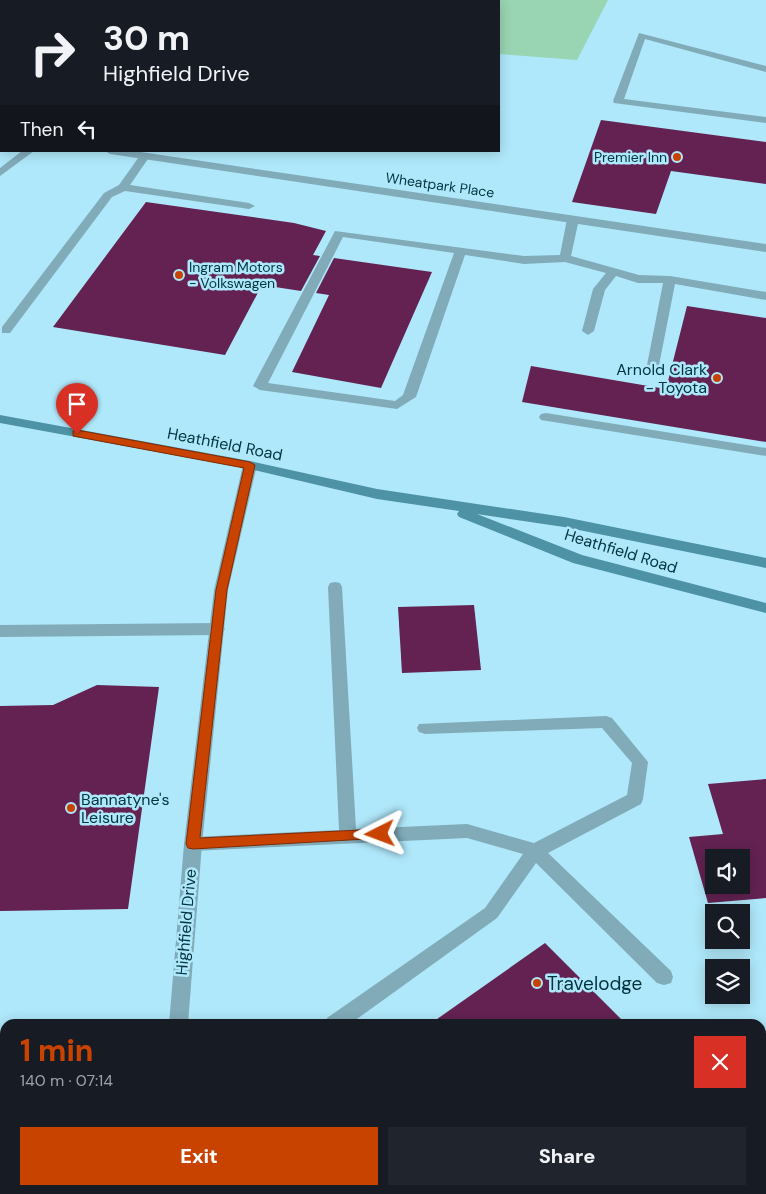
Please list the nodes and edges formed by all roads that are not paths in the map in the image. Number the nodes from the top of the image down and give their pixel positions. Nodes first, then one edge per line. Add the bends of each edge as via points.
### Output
1 (766, 69) edge
2 (766, 120) edge
3 (29, 152) edge
4 (117, 152) edge
5 (145, 156) junction
6 (0, 173) edge
7 (123, 186) junction
8 (249, 206) dead end
9 (572, 219) junction
10 (766, 248) edge
11 (462, 251) junction
12 (565, 258) junction
13 (613, 272) junction
14 (670, 280) junction
15 (766, 296) edge
16 (6, 330) dead end
17 (588, 331) dead end
18 (653, 365) dead end
19 (546, 417) dead end
20 (0, 419) edge
21 (766, 452) edge
22 (250, 465) junction
23 (442, 506) junction
24 (766, 563) edge
25 (335, 587) dead end
26 (766, 608) edge
27 (217, 629) junction
28 (0, 630) edge
29 (425, 728) dead end
30 (348, 836) junction
31 (193, 844) junction
32 (534, 851) junction
33 (664, 977) dead end
34 (178, 1019) edge
35 (341, 1019) edge

1 - 2 street via 642,35 618,100
3 - 6 street
4 - 5 street, Wheatpark Place
5 - 7 street
5 - 9 street, Wheatpark Place
7 - 8 street
7 - 16 street via 108,195
9 - 10 street, Wheatpark Place
9 - 12 street
11 - 11 street via 339,233 260,386 397,405 409,397
11 - 12 street via 524,260
12 - 13 street
13 - 14 street via 638,279
13 - 17 street via 599,290
14 - 15 street
14 - 18 street
19 - 21 street
20 - 22 main road, Heathfield Road
22 - 23 main road, Heathfield Road
22 - 27 street, Highfield Drive via 221,590
23 - 24 main road, Heathfield Road via 564,522
23 - 26 main road, Heathfield Road via 578,559
25 - 30 street
27 - 28 street
27 - 31 street, Highfield Drive
29 - 32 street via 606,722 640,762 635,799
30 - 31 street
30 - 32 street via 467,831
31 - 34 street, Highfield Drive
32 - 33 street
32 - 35 street via 491,913

